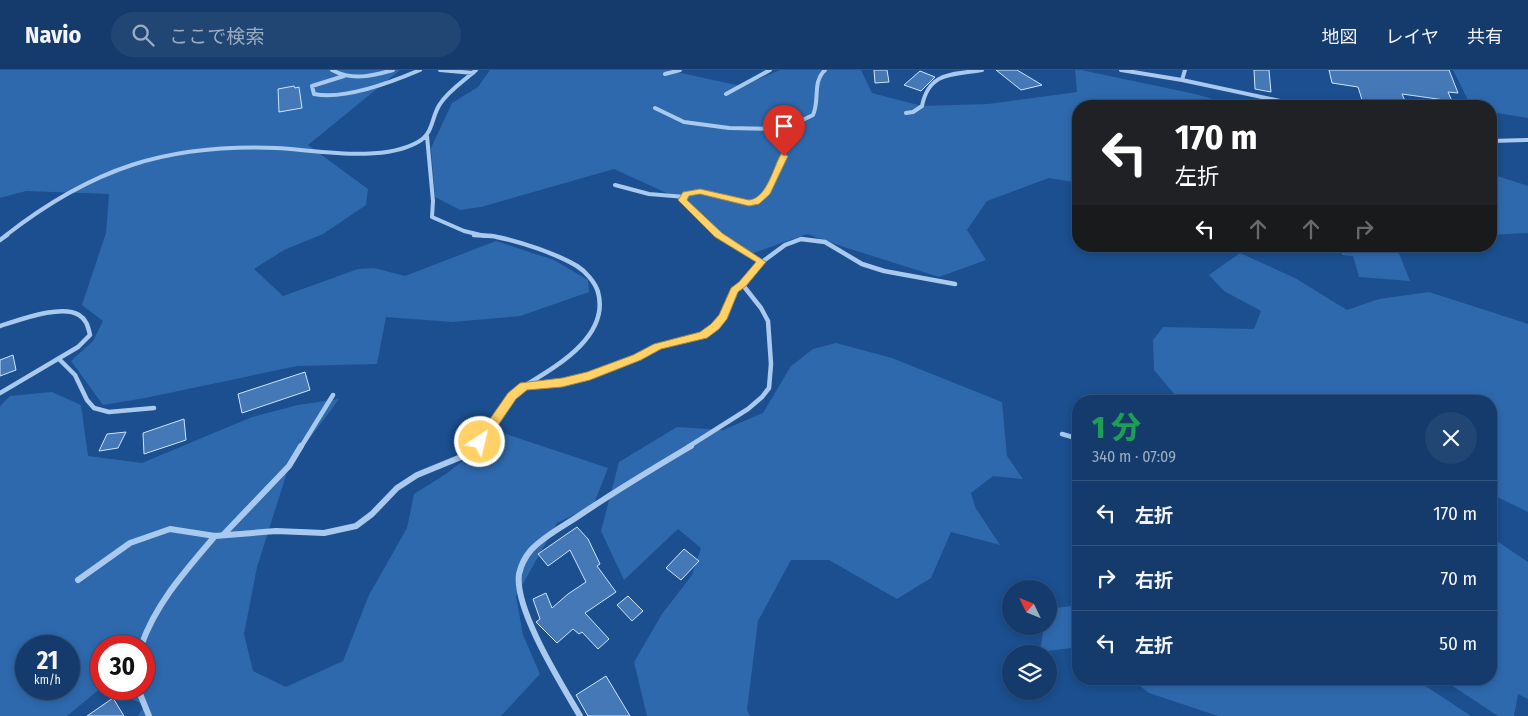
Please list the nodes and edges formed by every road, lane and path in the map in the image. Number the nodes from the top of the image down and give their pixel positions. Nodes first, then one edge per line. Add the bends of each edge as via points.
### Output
1 (332, 70) edge
2 (393, 70) edge
3 (420, 70) edge
4 (440, 70) edge
5 (680, 70) edge
6 (770, 70) edge
7 (825, 70) edge
8 (982, 70) edge
9 (1121, 70) edge
10 (1185, 70) edge
11 (474, 71) edge
12 (665, 74) dead end
13 (344, 76) junction
14 (1182, 80) junction
15 (726, 94) dead end
16 (1276, 100) edge
17 (655, 108) dead end
18 (906, 113) dead end
19 (784, 129) junction
20 (426, 136) junction
21 (1528, 140) edge
22 (1497, 141) edge
23 (615, 186) dead end
24 (685, 197) junction
25 (0, 240) edge
26 (762, 262) junction
27 (742, 284) junction
28 (955, 284) dead end
29 (0, 326) edge
30 (59, 359) junction
31 (524, 386) junction
32 (0, 393) edge
33 (333, 394) dead end
34 (154, 408) dead end
35 (1062, 434) dead end
36 (1072, 437) edge
37 (222, 535) junction
38 (215, 536) junction
39 (78, 580) dead end
40 (144, 635) edge
41 (142, 700) edge
42 (149, 716) edge
43 (580, 716) edge

1 - 13 street
2 - 13 street via 368,76
3 - 13 street via 346,93 314,94 312,86
4 - 11 street
5 - 12 street
6 - 15 street
7 - 19 street via 816,88 816,109 811,117
8 - 18 street via 935,80 923,93 922,106
9 - 14 street
10 - 14 street
11 - 20 street via 441,103 434,125
14 - 16 street
17 - 19 street via 684,122 729,128
19 - 24 street via 780,138 784,156 766,194 756,202 700,191
20 - 25 street via 410,146 379,152 234,147 160,156 114,170 86,184
20 - 31 street via 432,217 466,232 499,237 578,267 593,282 602,299 599,320 578,347
21 - 22 street
23 - 24 street via 662,198
24 - 26 street via 682,200 685,204 718,235
26 - 27 street
26 - 28 street via 785,245 801,239 813,239 833,246 862,264 884,271
27 - 31 street via 734,290 724,317 703,335 658,346 590,376
27 - 43 street via 769,319 769,390 756,404 536,544 524,559 518,577 520,594
29 - 30 street via 49,314 78,313 86,318 90,335
30 - 32 street
30 - 34 street via 75,375 94,408 109,412
31 - 37 street via 512,396 480,442 461,457 410,479 356,526 324,533 276,531
33 - 37 street via 289,466
35 - 36 street
37 - 38 street
38 - 39 street via 170,529 130,543
38 - 40 street via 172,589
41 - 42 street

